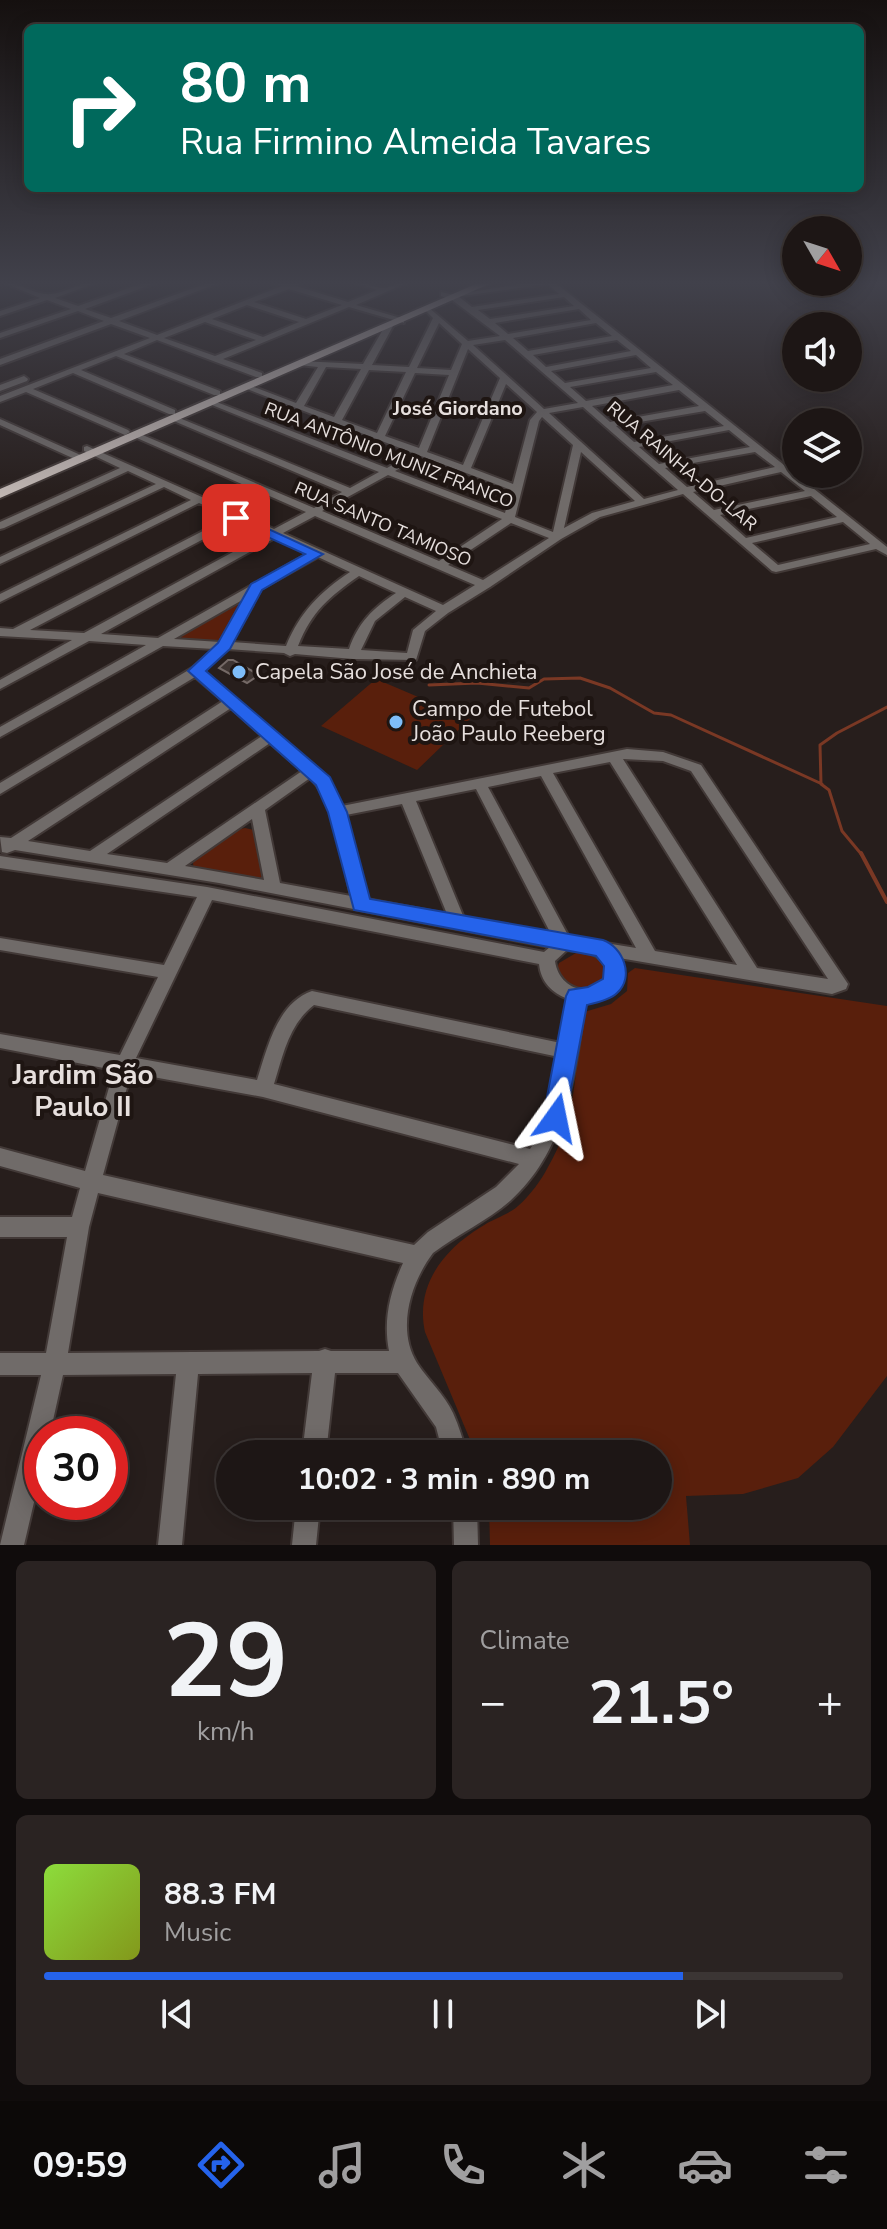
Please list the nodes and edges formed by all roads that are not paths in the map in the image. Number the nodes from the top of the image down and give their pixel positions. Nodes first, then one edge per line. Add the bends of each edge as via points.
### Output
1 (24, 353) edge
2 (92, 353) edge
3 (115, 353) joint
4 (200, 353) edge
5 (231, 353) edge
6 (315, 353) edge
7 (324, 353) edge
8 (375, 353) edge
9 (418, 353) edge
10 (463, 353) edge
11 (476, 353) edge
12 (531, 353) edge
13 (636, 353) joint
14 (526, 354) joint
15 (216, 359) junction
16 (0, 362) edge
17 (302, 363) junction
18 (324, 364) junction
19 (367, 367) junction
20 (657, 369) junction
21 (73, 370) junction
22 (411, 370) junction
23 (544, 370) junction
24 (455, 373) junction
25 (259, 375) junction
26 (504, 378) junction
27 (564, 386) junction
28 (246, 387) junction
29 (679, 387) junction
30 (0, 388) edge
31 (26, 389) junction
32 (214, 398) junction
33 (0, 399) edge
34 (585, 405) junction
35 (299, 406) junction
36 (704, 408) junction
37 (542, 412) junction
38 (173, 415) junction
39 (337, 420) junction
40 (0, 422) edge
41 (608, 425) junction
42 (728, 428) junction
43 (130, 434) junction
44 (380, 436) junction
45 (578, 444) junction
46 (632, 445) junction
47 (755, 449) junction
48 (422, 452) junction
49 (84, 454) junction
50 (657, 467) junction
51 (127, 468) junction
52 (466, 469) junction
53 (781, 469) junction
54 (388, 472) junction
55 (163, 484) junction
56 (0, 486) edge
57 (515, 488) junction
58 (684, 491) junction
59 (352, 492) junction
60 (812, 493) junction
61 (0, 494) edge
62 (198, 500) junction
63 (641, 501) junction
64 (314, 512) junction
65 (712, 514) junction
66 (236, 518) junction
67 (509, 519) junction
68 (844, 519) junction
69 (0, 526) edge
70 (275, 536) junction
71 (557, 537) junction
72 (745, 541) junction
73 (0, 546) edge
74 (883, 548) edge
75 (14, 554) junction
76 (316, 554) junction
77 (0, 561) edge
78 (439, 566) junction
79 (357, 572) junction
80 (486, 585) junction
81 (256, 587) junction
82 (403, 593) junction
83 (0, 599) edge
84 (444, 610) junction
85 (0, 632) edge
86 (16, 633) junction
87 (88, 638) junction
88 (0, 641) edge
89 (158, 643) junction
90 (224, 646) junction
91 (290, 652) junction
92 (353, 655) junction
93 (196, 671) junction
94 (0, 685) edge
95 (231, 702) junction
96 (0, 733) edge
97 (271, 736) junction
98 (614, 757) junction
99 (311, 771) junction
100 (545, 771) junction
101 (480, 784) junction
102 (0, 789) edge
103 (407, 798) junction
104 (257, 809) junction
105 (338, 812) junction
106 (5, 843) edge
107 (90, 858) junction
108 (0, 862) edge
109 (170, 869) junction
110 (273, 887) junction
111 (207, 893) junction
112 (361, 905) junction
113 (458, 923) junction
114 (564, 943) junction
115 (0, 944) edge
116 (603, 949) junction
117 (649, 956) junction
118 (547, 959) junction
119 (169, 972) junction
120 (752, 974) junction
121 (577, 996) junction
122 (0, 1041) edge
123 (569, 1052) junction
124 (125, 1063) junction
125 (263, 1089) junction
126 (0, 1157) edge
127 (534, 1159) junction
128 (92, 1182) junction
129 (0, 1227) edge
130 (79, 1227) junction
131 (417, 1256) junction
132 (325, 1360) junction
133 (188, 1362) junction
134 (404, 1362) junction
135 (55, 1363) junction
136 (0, 1364) edge
137 (316, 1440) edge
138 (451, 1440) edge
139 (307, 1520) edge
140 (465, 1520) edge
141 (12, 1545) edge
142 (170, 1545) edge
143 (304, 1545) edge
144 (466, 1545) edge

1 - 16 street
2 - 30 street
3 - 21 street
3 - 32 street, RUA ANTÔNIO MUNIZ FRANCO
4 - 15 street
5 - 15 street
6 - 25 main road
7 - 17 main road
8 - 19 street
9 - 22 street
10 - 24 street
11 - 26 street
12 - 14 street
13 - 20 street
13 - 23 street
14 - 23 street, RUA RAINHA-DO-LAR
15 - 25 street
17 - 18 street
17 - 28 main road
18 - 19 street
18 - 35 street
19 - 22 street
19 - 39 street
20 - 27 street
20 - 29 street
21 - 31 street
21 - 38 street
22 - 24 street
22 - 44 street
23 - 27 street, RUA RAINHA-DO-LAR
24 - 48 street
25 - 32 main road
26 - 37 street
26 - 52 street
27 - 34 street, RUA RAINHA-DO-LAR
28 - 32 main road
28 - 35 street
29 - 34 street
29 - 36 street
31 - 33 street
31 - 43 street, RUA SANTO TAMIOSO
32 - 38 main road
32 - 54 street, RUA ANTÔNIO MUNIZ FRANCO
34 - 37 street
34 - 41 street, RUA RAINHA-DO-LAR
35 - 39 street
36 - 41 street
36 - 42 street
37 - 45 street
37 - 57 street
38 - 43 main road
38 - 59 street
39 - 44 street
40 - 49 street
41 - 46 street, RUA RAINHA-DO-LAR
42 - 46 street
42 - 47 street
43 - 49 main road
43 - 64 street, RUA SANTO TAMIOSO
44 - 48 street
45 - 63 street
45 - 71 street
46 - 50 street, RUA RAINHA-DO-LAR
47 - 50 street
47 - 53 street
48 - 52 street
48 - 54 street
49 - 51 street
49 - 56 main road
49 - 61 main road
50 - 58 street, RUA RAINHA-DO-LAR
51 - 55 street
51 - 69 street
52 - 57 street
53 - 58 street
53 - 60 street
54 - 59 street
54 - 67 street, RUA ANTÔNIO MUNIZ FRANCO
55 - 62 street
55 - 75 street
57 - 67 street
58 - 63 street
58 - 65 street, RUA RAINHA-DO-LAR
59 - 64 street
60 - 65 street
60 - 68 street
62 - 66 street
62 - 83 street
63 - 71 street via 596,515
64 - 70 street
64 - 78 street, RUA SANTO TAMIOSO
65 - 72 street, RUA RAINHA-DO-LAR
66 - 70 street
66 - 86 street
67 - 71 street, RUA ANTÔNIO MUNIZ FRANCO
67 - 78 street
68 - 72 street
68 - 74 street
70 - 76 street
70 - 87 street
71 - 80 street
72 - 74 street, RUA RAINHA-DO-LAR via 776,569
73 - 75 street
75 - 77 street
76 - 79 street
76 - 81 street
78 - 80 street, RUA SANTO TAMIOSO
79 - 82 street
79 - 91 street via 316,600
80 - 84 street
81 - 89 street
81 - 90 street
82 - 84 street
82 - 92 street via 372,614
84 - 92 street via 419,630 412,657
85 - 86 street
86 - 87 street
86 - 88 street
87 - 89 street
87 - 94 street
89 - 90 street
89 - 96 street
90 - 91 street
90 - 93 street
91 - 92 street
93 - 95 street
93 - 102 street
95 - 97 street
95 - 106 street
97 - 99 street
97 - 107 street
98 - 100 street
98 - 120 street
98 - 120 street via 647,755 696,768 840,981 832,987
99 - 104 street
99 - 105 street
100 - 101 street
100 - 117 street
101 - 103 street
101 - 114 street
103 - 105 street
103 - 113 street
104 - 109 street
104 - 110 street
105 - 112 street
106 - 107 street
106 - 108 street
107 - 109 street
108 - 111 street
109 - 110 street
110 - 112 street
111 - 118 street
111 - 119 street
112 - 113 street
113 - 114 street
114 - 116 street
114 - 118 street
115 - 119 street
116 - 117 street
116 - 121 street via 615,964 614,981 599,994
117 - 120 street
118 - 121 street via 556,987
119 - 124 street
121 - 123 street
122 - 124 street
123 - 125 street via 312,998 285,1024
123 - 127 street via 556,1118
124 - 125 street
124 - 128 street
125 - 127 street
126 - 128 street
127 - 131 street via 503,1194
128 - 130 street
128 - 131 street
129 - 130 street
130 - 135 street
131 - 134 street via 398,1319
132 - 133 street
132 - 134 street
132 - 137 street
133 - 135 street
133 - 142 street
134 - 138 street via 445,1420
135 - 136 street
135 - 141 street
139 - 143 street
140 - 144 street

